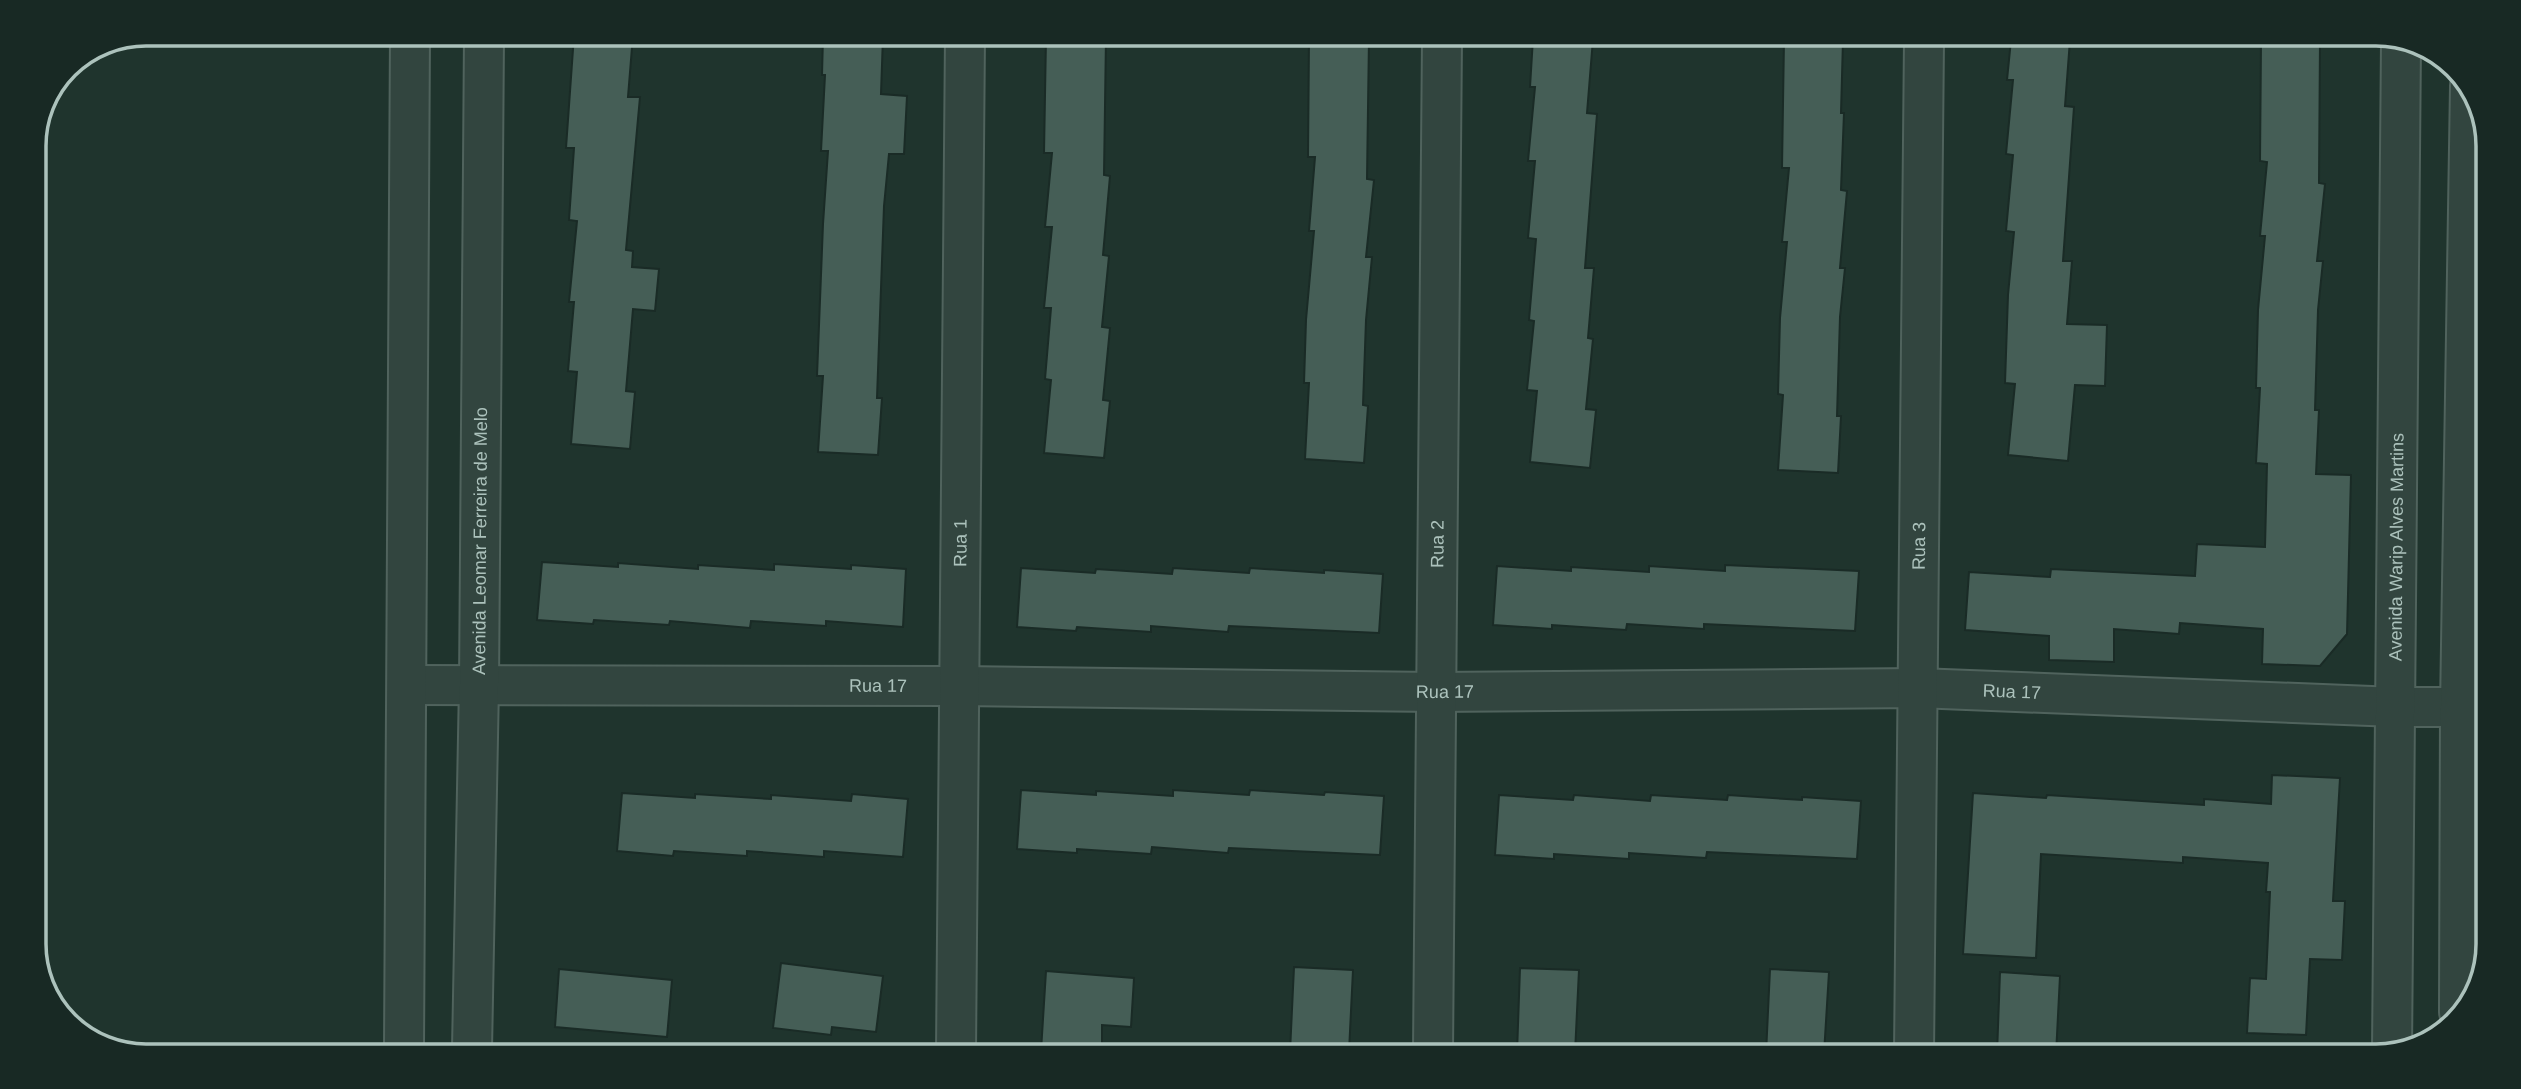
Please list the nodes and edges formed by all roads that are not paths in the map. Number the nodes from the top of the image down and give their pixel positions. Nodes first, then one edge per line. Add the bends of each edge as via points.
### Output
1 (410, 46) edge
2 (484, 46) edge
3 (965, 46) edge
4 (1442, 46) edge
5 (1924, 46) edge
6 (2401, 49) edge
7 (2470, 113) edge
8 (479, 684) junction
9 (407, 685) junction
10 (960, 686) junction
11 (1919, 688) junction
12 (1435, 692) junction
13 (2396, 707) junction
14 (2471, 707) edge
15 (2460, 998) edge
16 (2392, 1042) edge
17 (404, 1044) edge
18 (472, 1044) edge
19 (956, 1044) edge
20 (1433, 1044) edge
21 (1914, 1044) edge

1 - 9 street
2 - 8 street, Avenida Leomar Ferreira de Melo
3 - 10 street, Rua 1
4 - 12 street, Rua 2
5 - 11 street, Rua 3
6 - 13 street, Avenida Warip Alves Martins
7 - 14 street
8 - 9 street, Rua 17
8 - 10 street, Rua 17
8 - 18 street, Avenida Leomar Ferreira de Melo
9 - 17 street
10 - 12 street, Rua 17
10 - 19 street, Rua 1
11 - 12 street, Rua 17
11 - 13 street, Rua 17
11 - 21 street, Rua 3
12 - 20 street, Rua 2
13 - 14 street, Rua 17
13 - 16 street, Avenida Warip Alves Martins
14 - 15 street

